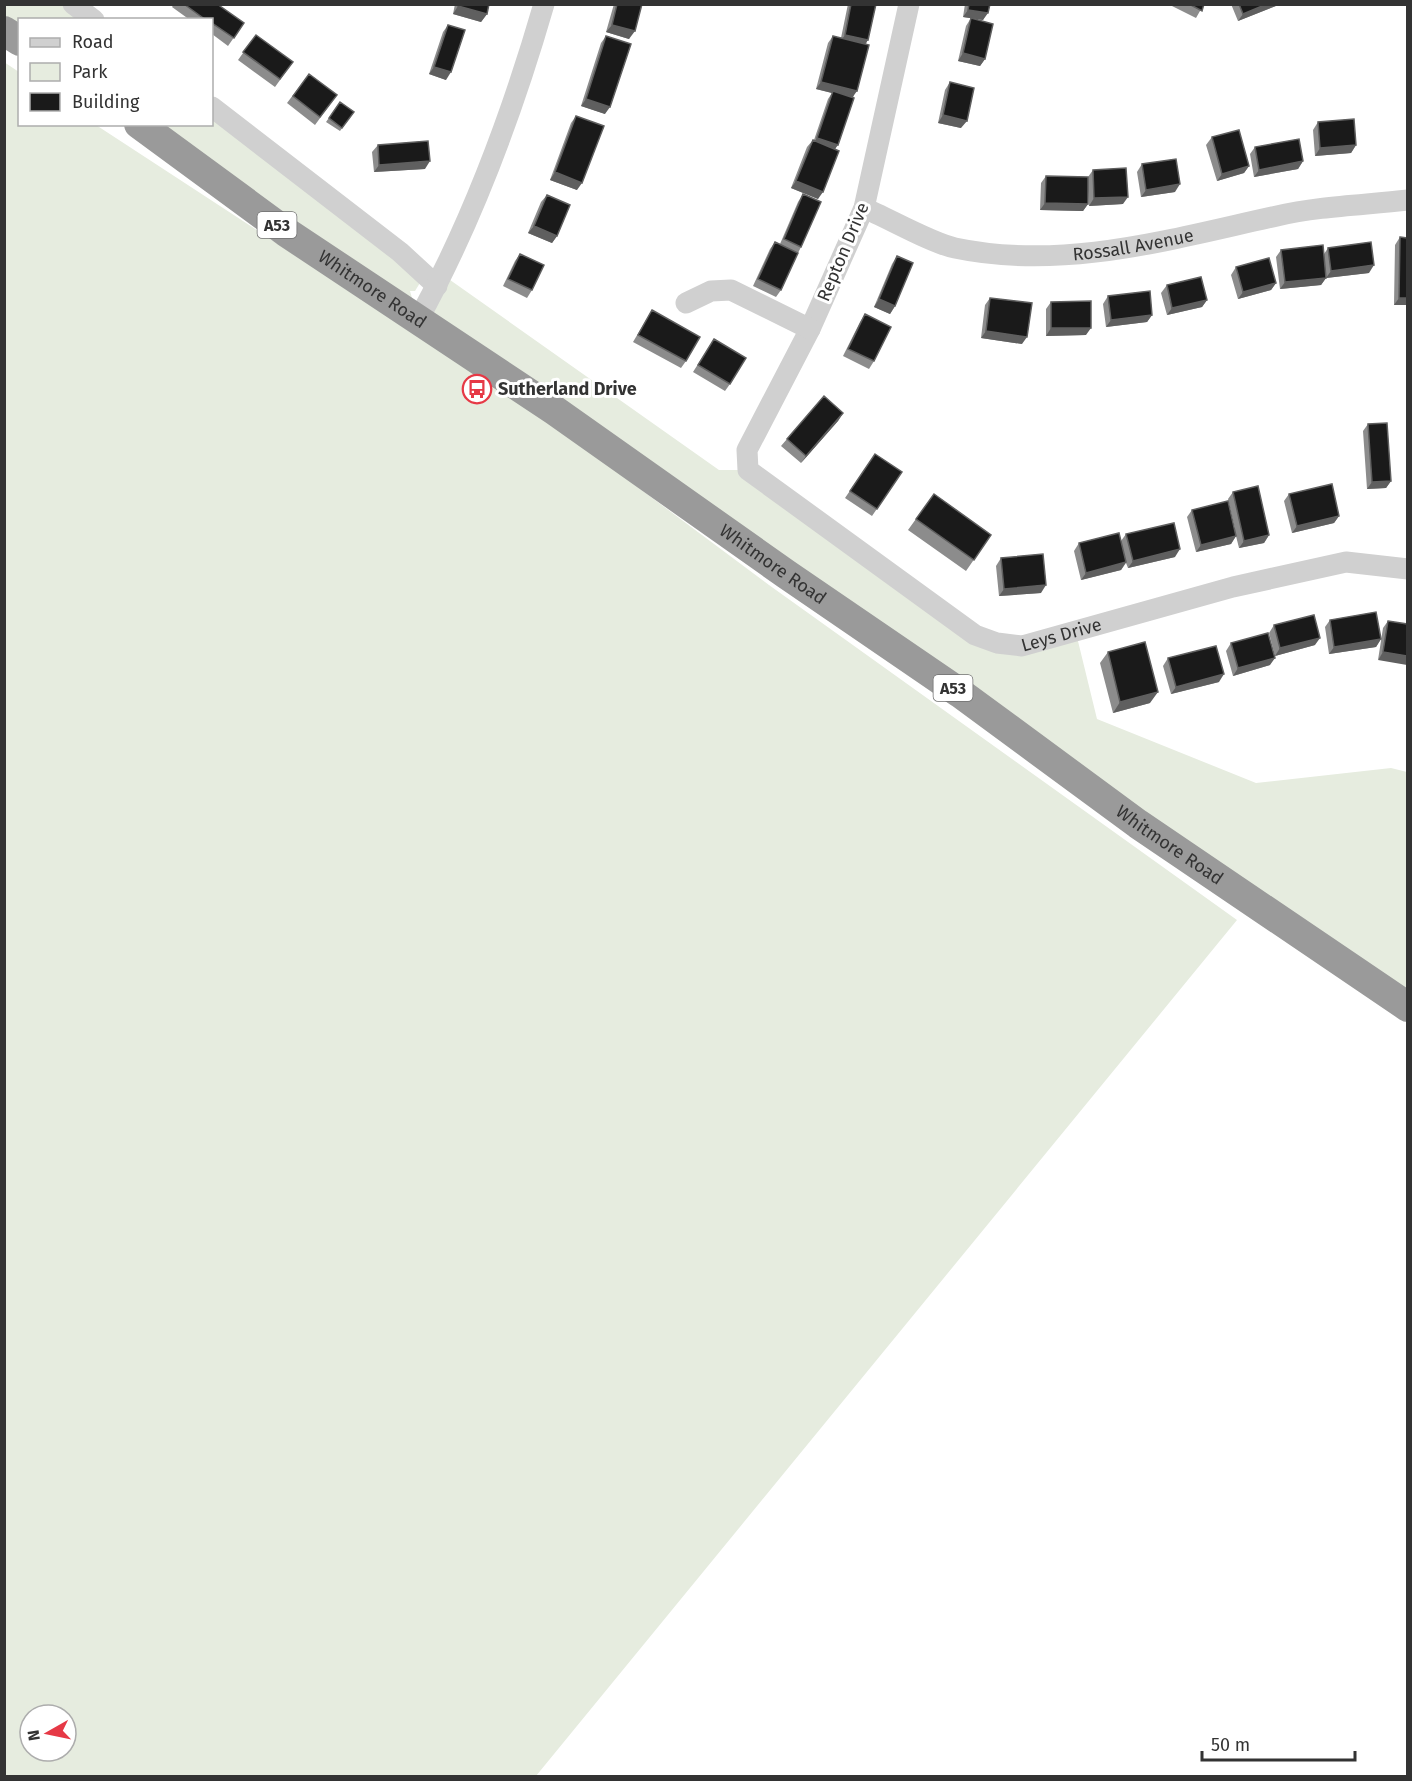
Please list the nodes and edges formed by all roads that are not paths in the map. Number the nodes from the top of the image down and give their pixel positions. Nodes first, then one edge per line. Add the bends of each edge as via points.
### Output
1 (73, 4) edge
2 (544, 4) edge
3 (909, 4) edge
4 (91, 18) edge
5 (4, 31) edge
6 (18, 40) edge
7 (213, 108) edge
8 (142, 126) edge
9 (1407, 200) edge
10 (864, 208) junction
11 (437, 286) junction
12 (686, 303) dead end
13 (418, 320) junction
14 (810, 329) junction
15 (747, 450) joint
16 (1407, 569) edge
17 (1407, 1007) edge

1 - 4 street
2 - 11 street via 521,84
3 - 10 street, Repton Drive
5 - 6 highway
7 - 11 street via 400,252
8 - 13 highway, Whitmore Road / A53 via 286,232
9 - 10 street, Rossall Avenue via 1279,215 1098,254 1057,255 953,248
10 - 14 street, Repton Drive
11 - 13 street
12 - 14 street via 711,291 731,290
13 - 17 highway, Whitmore Road / A53 via 681,498 960,693 1138,824
14 - 15 street, Repton Drive
15 - 16 street, Leys Drive via 748,470 975,635 997,643 1022,646 1233,587 1346,562

